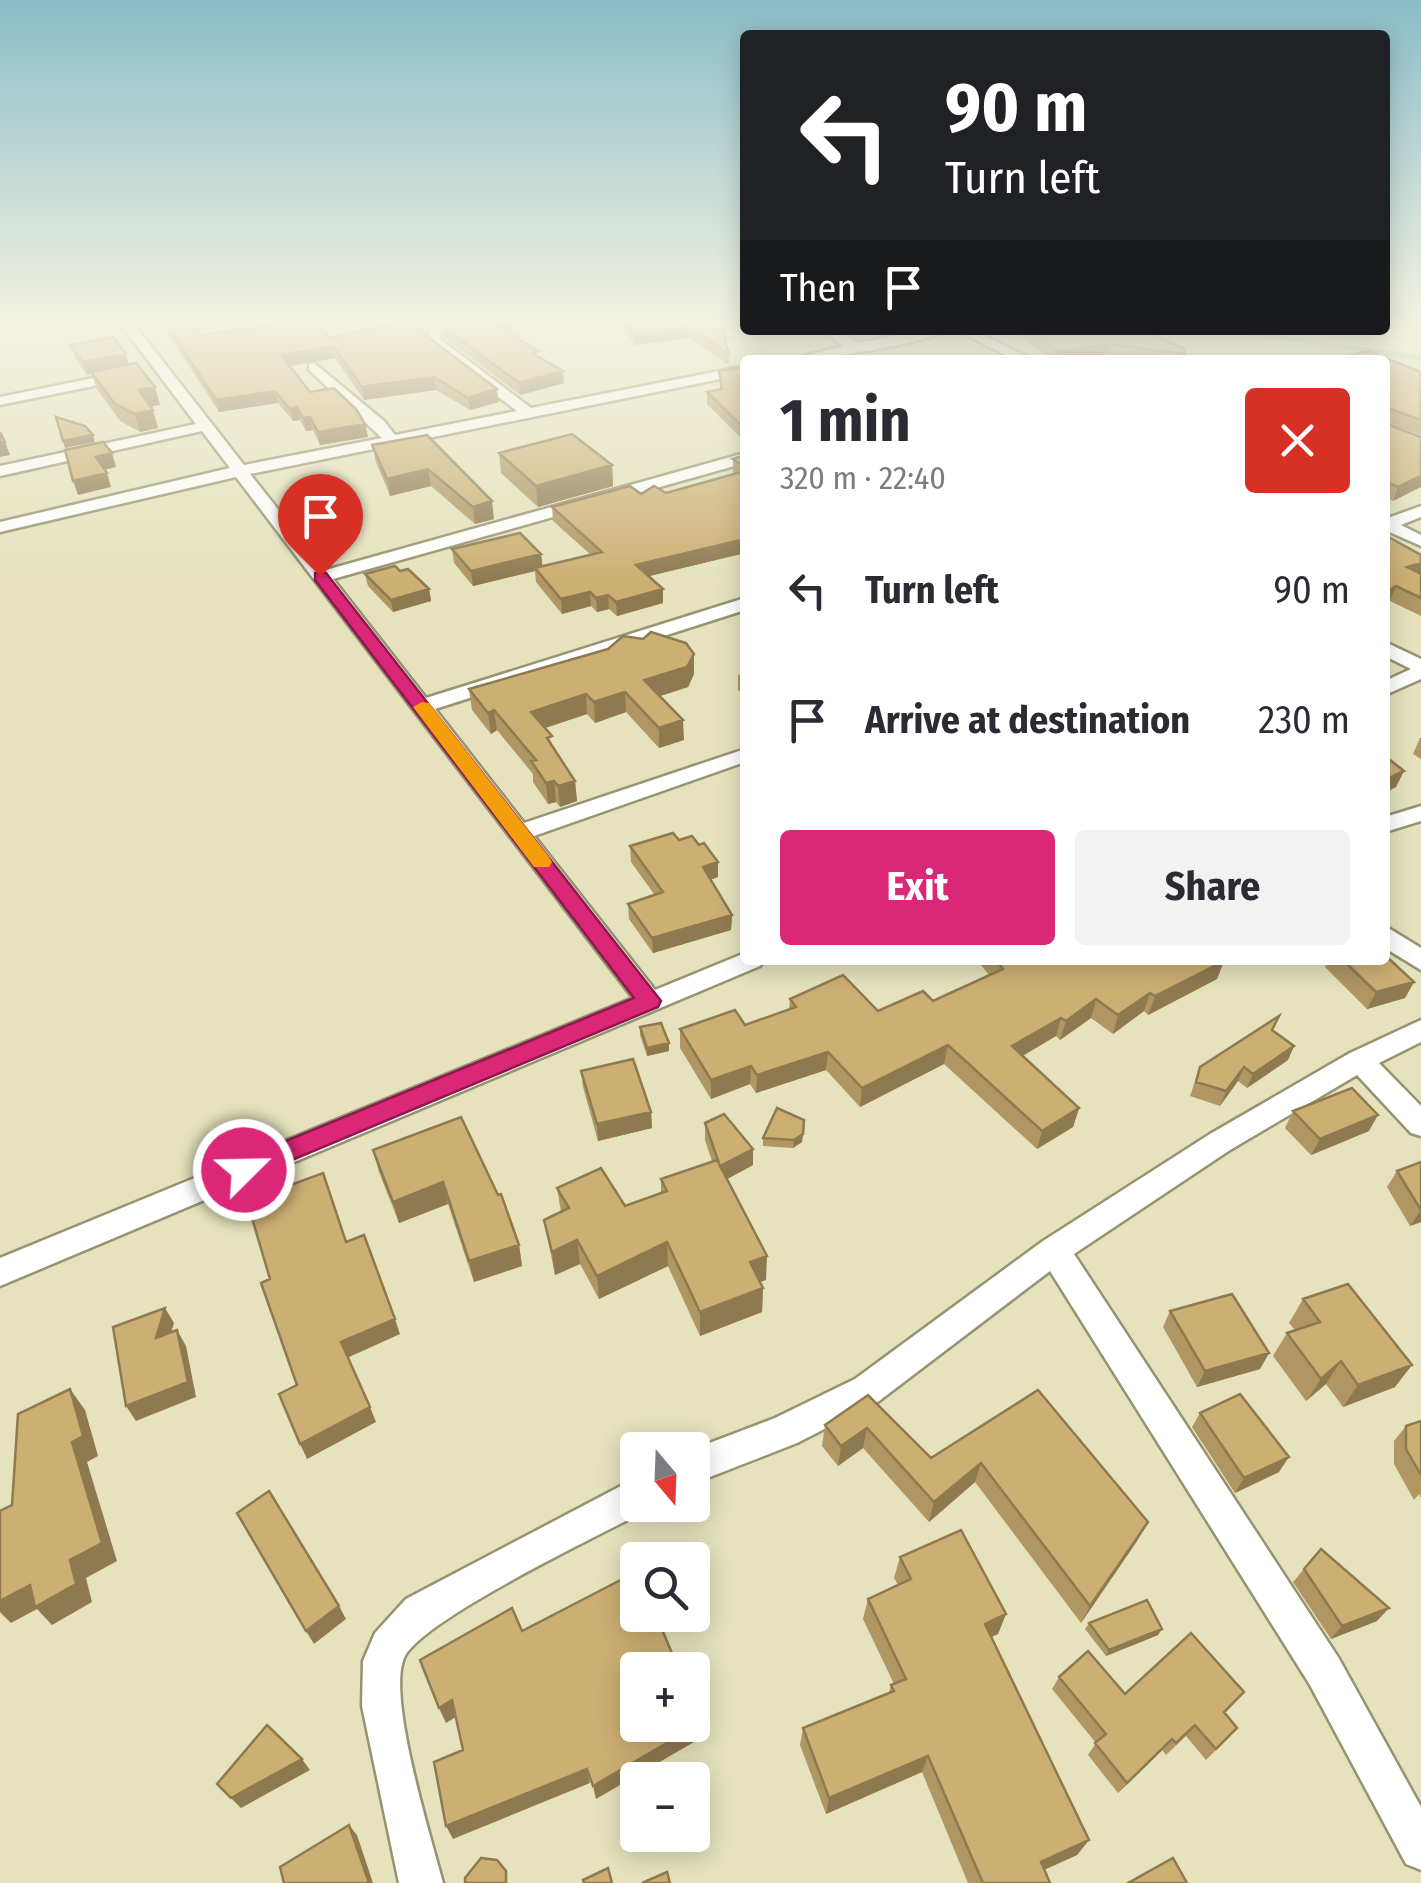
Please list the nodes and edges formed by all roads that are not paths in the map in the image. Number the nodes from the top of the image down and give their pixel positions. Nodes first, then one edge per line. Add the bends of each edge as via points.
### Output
1 (190, 406) edge
2 (358, 406) edge
3 (519, 406) edge
4 (559, 406) edge
5 (527, 412) junction
6 (205, 426) junction
7 (390, 440) junction
8 (740, 459) edge
9 (0, 471) edge
10 (240, 471) junction
11 (1421, 512) edge
12 (1390, 523) edge
13 (1390, 526) edge
14 (0, 527) edge
15 (1421, 540) edge
16 (320, 576) junction
17 (740, 606) edge
18 (1390, 651) edge
19 (1421, 669) edge
20 (1390, 686) edge
21 (422, 706) junction
22 (740, 757) edge
23 (1421, 814) edge
24 (1390, 823) edge
25 (520, 834) junction
26 (1390, 939) edge
27 (1421, 961) edge
28 (740, 964) edge
29 (649, 1001) junction
30 (1421, 1030) edge
31 (1360, 1060) junction
32 (1421, 1126) edge
33 (1054, 1250) junction
34 (0, 1272) edge
35 (710, 1460) edge
36 (620, 1504) edge
37 (1421, 1849) edge
38 (421, 1883) edge

1 - 6 street
2 - 7 street
3 - 5 street
4 - 5 street
5 - 7 street
6 - 9 street
6 - 10 street
7 - 10 street
8 - 16 street
10 - 14 street
10 - 16 street
11 - 12 street
13 - 15 street
16 - 21 street
17 - 21 street
18 - 19 street
19 - 20 street
21 - 25 street
22 - 25 street
23 - 24 street
25 - 29 street
26 - 27 street
28 - 29 street
29 - 34 street
30 - 31 street
31 - 32 street
31 - 33 street
33 - 35 street via 867,1390
33 - 37 street via 1324,1671
36 - 38 street via 420,1613 392,1641 381,1670 387,1731

